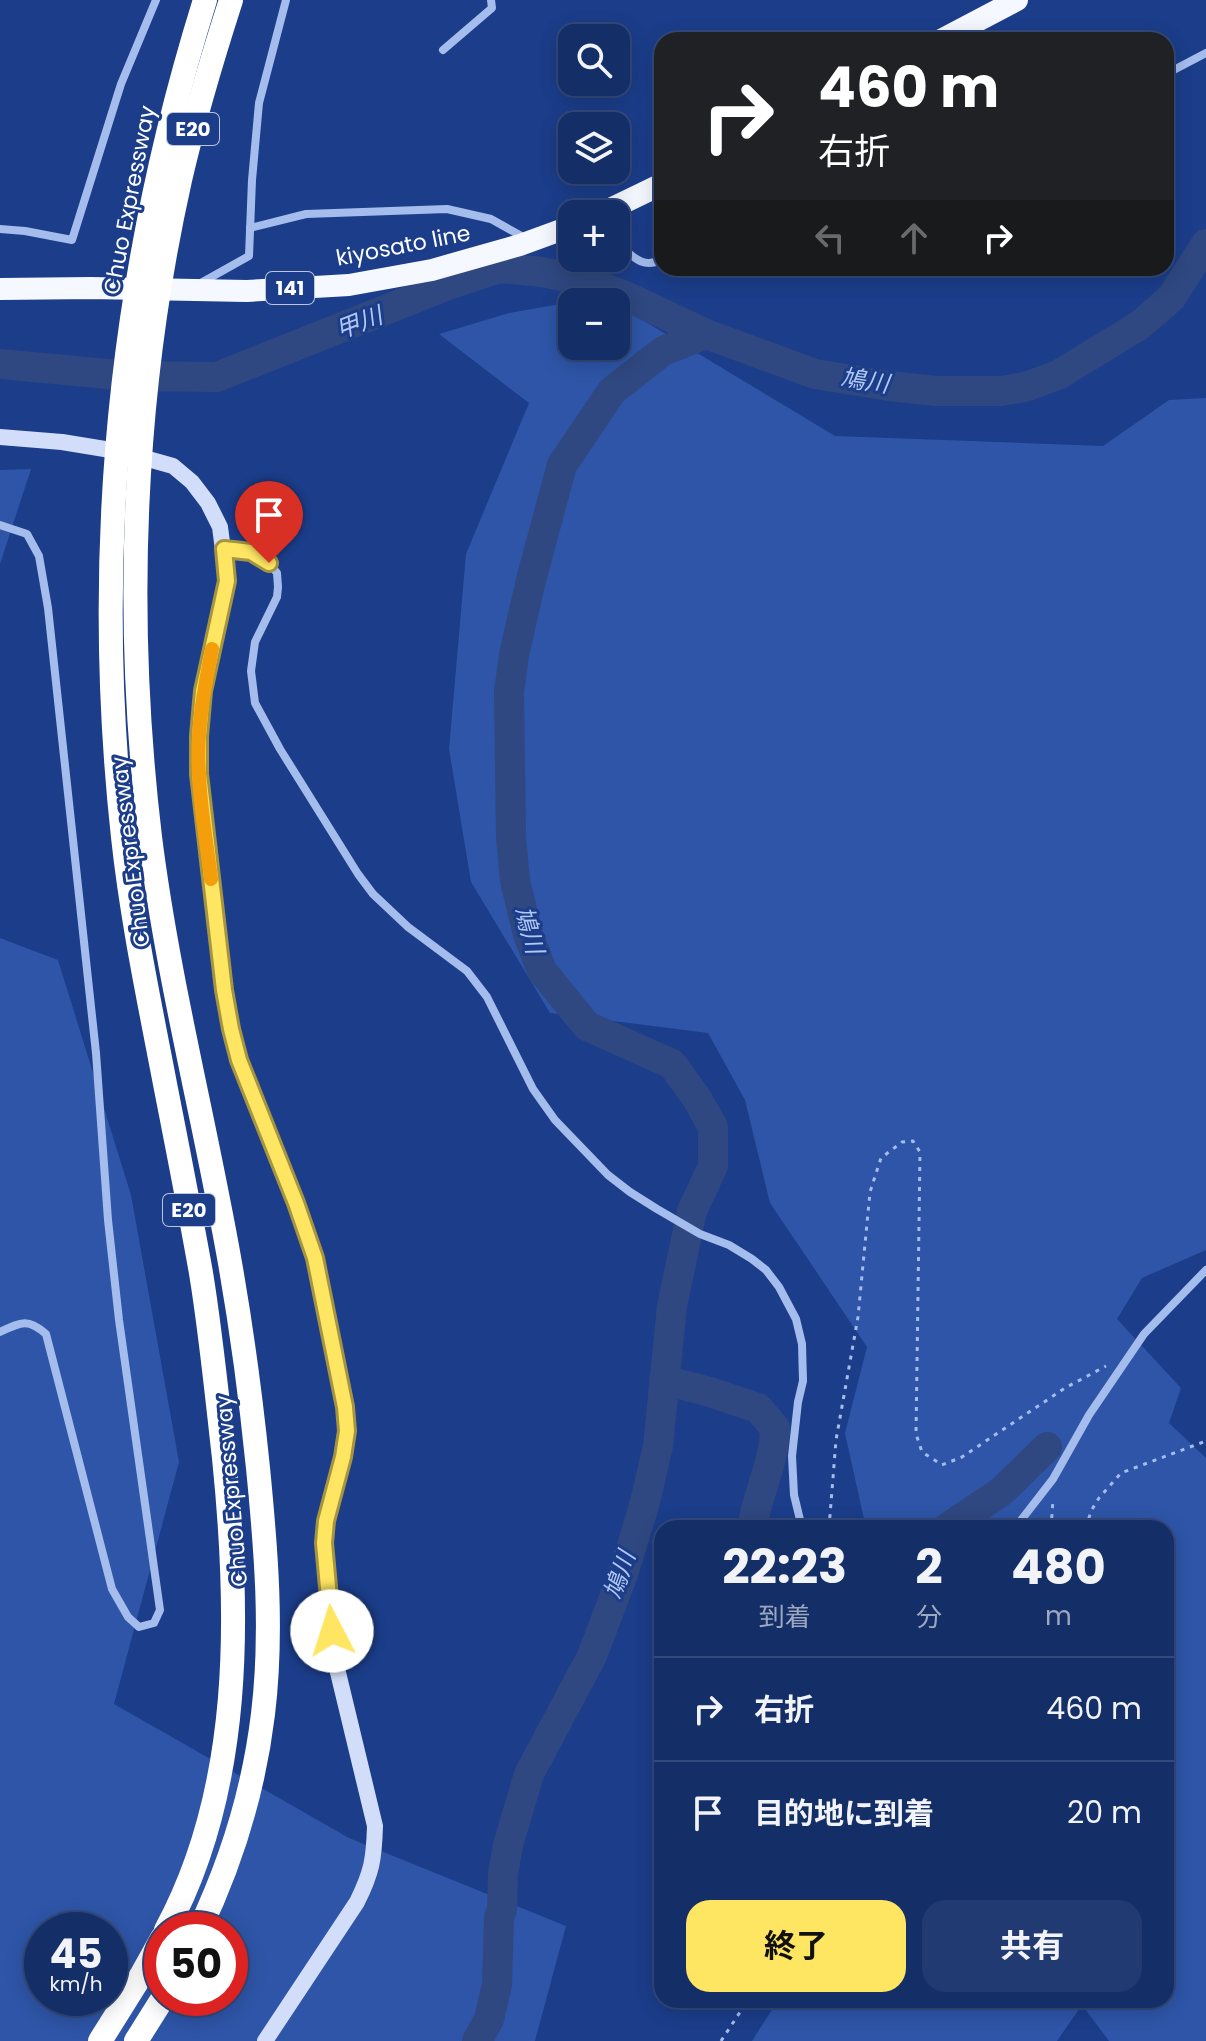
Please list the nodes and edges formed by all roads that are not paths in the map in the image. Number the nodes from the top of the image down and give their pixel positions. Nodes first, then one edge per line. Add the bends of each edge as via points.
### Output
1 (156, 0) edge
2 (205, 0) edge
3 (231, 0) edge
4 (286, 0) edge
5 (491, 0) edge
6 (1017, 0) edge
7 (956, 32) edge
8 (443, 50) dead end
9 (1206, 53) edge
10 (1174, 70) edge
11 (654, 188) edge
12 (629, 200) edge
13 (250, 228) junction
14 (0, 229) edge
15 (558, 231) edge
16 (531, 241) junction
17 (630, 253) edge
18 (153, 259) junction
19 (654, 264) edge
20 (0, 289) edge
21 (188, 290) junction
22 (0, 437) edge
23 (0, 525) edge
24 (224, 549) junction
25 (1206, 1270) edge
26 (0, 1332) edge
27 (800, 1520) edge
28 (1021, 1520) edge
29 (174, 1912) edge
30 (208, 1912) edge
31 (144, 1970) edge
32 (152, 2016) edge
33 (100, 2041) edge
34 (136, 2041) edge
35 (265, 2041) edge

1 - 14 street via 121,84 72,240
2 - 18 highway, Chuo Expressway / E20 via 157,180
3 - 18 highway, Chuo Expressway / E20
4 - 13 street via 259,103
5 - 8 street via 492,8
6 - 7 highway
9 - 10 street
11 - 12 highway
13 - 16 street via 306,214 447,209 491,219
13 - 21 street via 249,256
15 - 16 highway, kiyosato line / 141
16 - 21 highway, kiyosato line / 141 via 432,270 349,285
17 - 19 street via 644,264
18 - 29 highway, Chuo Expressway / E20 via 123,395 114,484 114,730 139,945 201,1276 231,1521 234,1592 223,1754 196,1860
18 - 30 highway, Chuo Expressway / E20 via 153,341 138,488 136,630 150,835 165,939 230,1264 253,1421 267,1588 265,1683 255,1763 240,1828
20 - 21 highway, kiyosato line / 141
22 - 24 main road via 123,452 173,466 208,503
23 - 26 street via 27,534 39,556 48,608 119,1320 160,1610 154,1623 139,1627 112,1589 46,1334 35,1325 19,1323
24 - 27 street via 251,552 277,573 277,597 255,642 255,703 373,894 467,971 487,997 533,1089 608,1175 700,1234 729,1245 766,1270 779,1287 802,1344 803,1381 792,1456
24 - 35 main road via 227,581 203,691 199,736 224,990 239,1060 315,1258 345,1407 343,1457 324,1543 335,1660 375,1826 369,1878 357,1902
25 - 28 street via 1144,1334
31 - 33 highway
32 - 34 highway

